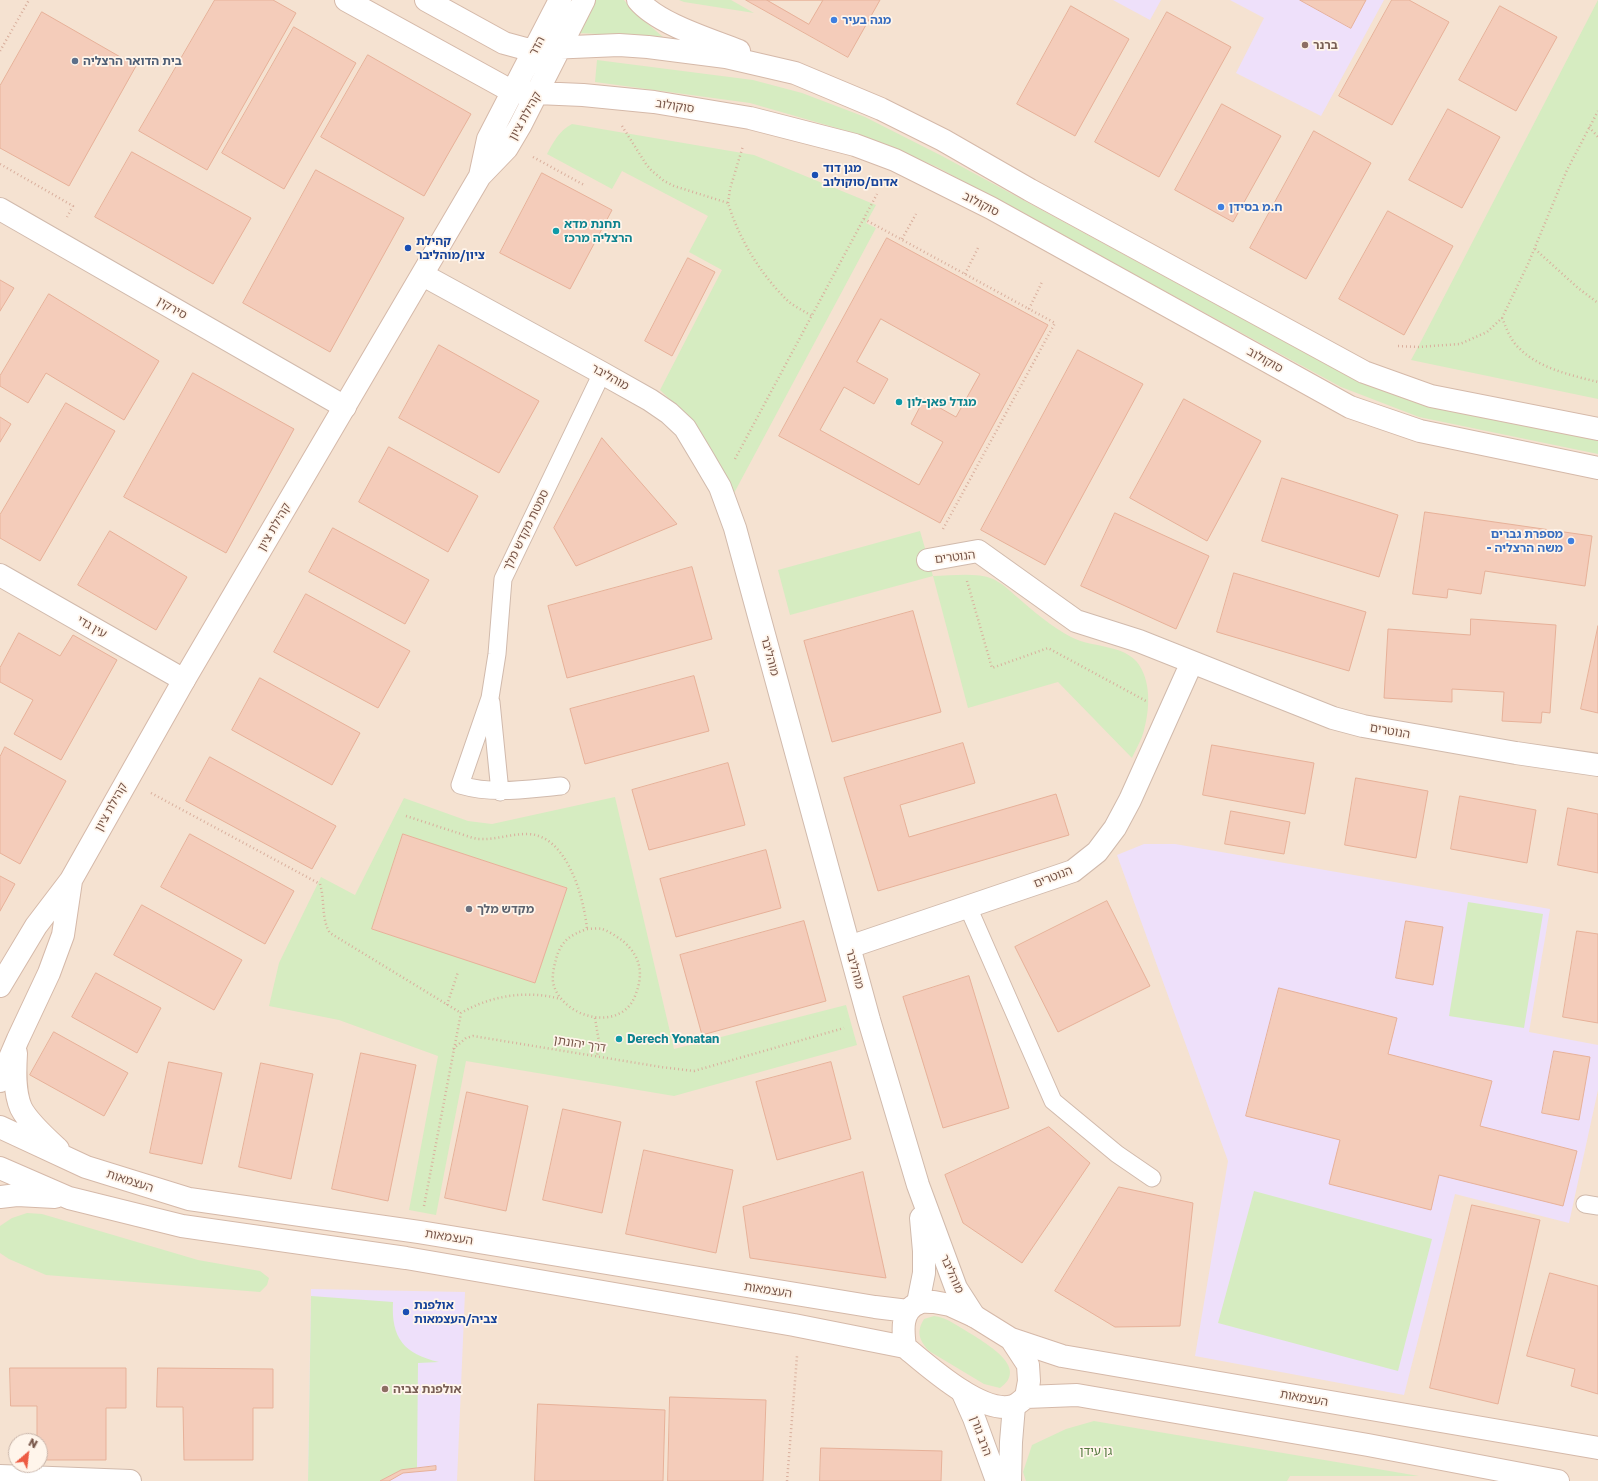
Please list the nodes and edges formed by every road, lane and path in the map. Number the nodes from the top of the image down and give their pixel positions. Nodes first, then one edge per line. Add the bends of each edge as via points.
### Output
1 (29, 0) edge
2 (346, 0) edge
3 (426, 0) edge
4 (560, 0) edge
5 (584, 0) edge
6 (638, 0) edge
7 (560, 48) junction
8 (535, 49) junction
9 (0, 51) edge
10 (795, 74) junction
11 (513, 92) junction
12 (537, 94) junction
13 (1598, 111) edge
14 (621, 124) dead end
15 (1589, 128) junction
16 (1598, 137) edge
17 (743, 146) dead end
18 (531, 156) dead end
19 (0, 164) edge
20 (480, 176) junction
21 (584, 185) dead end
22 (877, 194) dead end
23 (728, 204) junction
24 (73, 206) dead end
25 (0, 209) edge
26 (916, 214) dead end
27 (864, 219) junction
28 (902, 239) junction
29 (978, 248) dead end
30 (1535, 249) junction
31 (965, 274) junction
32 (423, 275) junction
33 (1042, 282) dead end
34 (1598, 303) edge
35 (1029, 309) junction
36 (812, 316) junction
37 (1502, 318) junction
38 (1398, 346) dead end
39 (602, 373) junction
40 (1598, 382) edge
41 (345, 407) junction
42 (1598, 429) edge
43 (1598, 468) edge
44 (720, 487) junction
45 (941, 532) dead end
46 (960, 555) junction
47 (928, 560) dead end
48 (0, 575) edge
49 (1192, 662) junction
50 (184, 680) junction
51 (490, 698) junction
52 (1169, 713) junction
53 (1598, 765) edge
54 (126, 780) junction
55 (561, 786) dead end
56 (500, 792) junction
57 (406, 816) dead end
58 (71, 880) junction
59 (968, 907) junction
60 (587, 929) junction
61 (849, 947) junction
62 (458, 972) dead end
63 (0, 986) edge
64 (561, 999) junction
65 (447, 1005) junction
66 (461, 1012) junction
67 (595, 1018) junction
68 (869, 1020) junction
69 (18, 1039) junction
70 (453, 1049) junction
71 (597, 1056) junction
72 (0, 1081) edge
73 (0, 1127) edge
74 (69, 1160) junction
75 (0, 1168) edge
76 (1152, 1178) dead end
77 (918, 1185) junction
78 (0, 1197) edge
79 (68, 1198) junction
80 (418, 1232) junction
81 (913, 1307) junction
82 (974, 1316) junction
83 (1011, 1339) junction
84 (905, 1347) junction
85 (797, 1356) dead end
86 (962, 1391) junction
87 (1020, 1401) junction
88 (1598, 1448) edge
89 (0, 1476) edge
90 (130, 1481) edge
91 (787, 1481) edge
92 (997, 1481) edge
93 (1010, 1481) edge
94 (1558, 1481) edge

1 - 9 path
2 - 11 street, סוקולוב
3 - 8 street via 504,43 522,49
4 - 8 street, הדר
5 - 7 street, הדר
6 - 10 street via 662,20
7 - 8 street
7 - 10 street via 619,45 648,47 726,57
7 - 12 street, קהילת ציון
8 - 11 street, הדר
10 - 42 street via 881,109 943,140 1364,372 1431,396
11 - 12 street, סוקולוב
11 - 20 street, קהילת ציון via 488,139
12 - 20 street, קהילת ציון via 507,148
12 - 43 street, סוקולוב via 583,95 654,102 750,118 855,145 895,160 991,208 1350,407 1420,431
13 - 15 path
14 - 23 path via 646,164 664,181
15 - 16 path
15 - 30 path via 1567,170
17 - 23 path
18 - 21 path
19 - 24 path
20 - 32 street, קהילת ציון
22 - 27 path
23 - 36 path via 735,226 774,286 790,302
25 - 41 street, סירקין
26 - 28 path
27 - 28 path
27 - 36 path
28 - 31 path
29 - 31 path
30 - 34 path
30 - 37 path
31 - 35 path
32 - 39 street, מוהליבר
32 - 41 street, קהילת ציון
33 - 35 path
35 - 45 path via 1055,323
36 - 44 path
37 - 38 path via 1487,332 1460,344
37 - 40 path via 1516,345 1535,362
39 - 44 street, מוהליבר via 650,400 685,428
39 - 51 lane, סמטת מקדש מלך via 502,579 497,654
41 - 50 street, קהילת ציון
44 - 61 street, מוהליבר via 735,528
46 - 47 street, הנוטרים
46 - 49 street, הנוטרים via 978,551 1076,621 1139,641
46 - 52 path via 992,668 1048,648
48 - 50 street, עין גדי
49 - 52 street, הנוטרים
49 - 53 street, הנוטרים via 1333,718 1363,726
50 - 54 street, קהילת ציון
51 - 56 lane, סמטת מקדש מלך
51 - 56 lane, סמטת מקדש מלך via 460,785 476,790
52 - 59 street, הנוטרים via 1130,800 1115,828 1097,852 1072,871
54 - 58 street, קהילת ציון
54 - 65 path via 320,884 326,926 330,933
55 - 56 lane, סמטת מקדש מלך
57 - 60 path via 476,839 493,840 527,834 542,836 562,855 570,870 580,892
58 - 63 street, קהילת ציון via 36,926
58 - 69 street, קהילת ציון via 63,935
59 - 61 street, הנוטרים
59 - 76 lane via 1053,1101 1117,1154
60 - 64 path via 572,935 556,958 553,986
60 - 67 path via 602,929 629,946 637,957 640,969 640,983 626,1010 613,1017
61 - 68 street, מוהליבר
62 - 65 path
64 - 66 path via 524,994 486,1001
64 - 67 path via 574,1010
65 - 66 path
66 - 70 path
67 - 71 path via 599,1042
68 - 71 path, דרך יהונתן via 694,1071
68 - 77 street, מוהליבר
69 - 72 street, קהילת ציון
69 - 74 street via 15,1067 16,1089 21,1108 39,1131
70 - 71 path, דרך יהונתן via 466,1038 473,1036
70 - 80 path
73 - 74 street, העצמאות
74 - 80 street, העצמאות via 189,1199
75 - 79 street
77 - 81 street, מוהליבר via 924,1273
77 - 82 street, מוהליבר via 956,1288
78 - 79 street via 17,1195
79 - 84 street via 182,1226 406,1258 794,1325
80 - 81 street, העצמאות via 875,1307
81 - 82 street, העצמאות via 934,1302 950,1305
81 - 84 street, מוהליבר via 902,1326
82 - 83 street, העצמאות
83 - 87 street, הרב גורן via 1028,1365 1029,1381
83 - 88 street, העצמאות via 1062,1356
84 - 86 street
85 - 91 path
86 - 87 street via 987,1404 1001,1406
86 - 92 street, הרב גורן
87 - 93 street, הרב גורן via 1011,1435
87 - 94 street via 1077,1395
89 - 90 street

